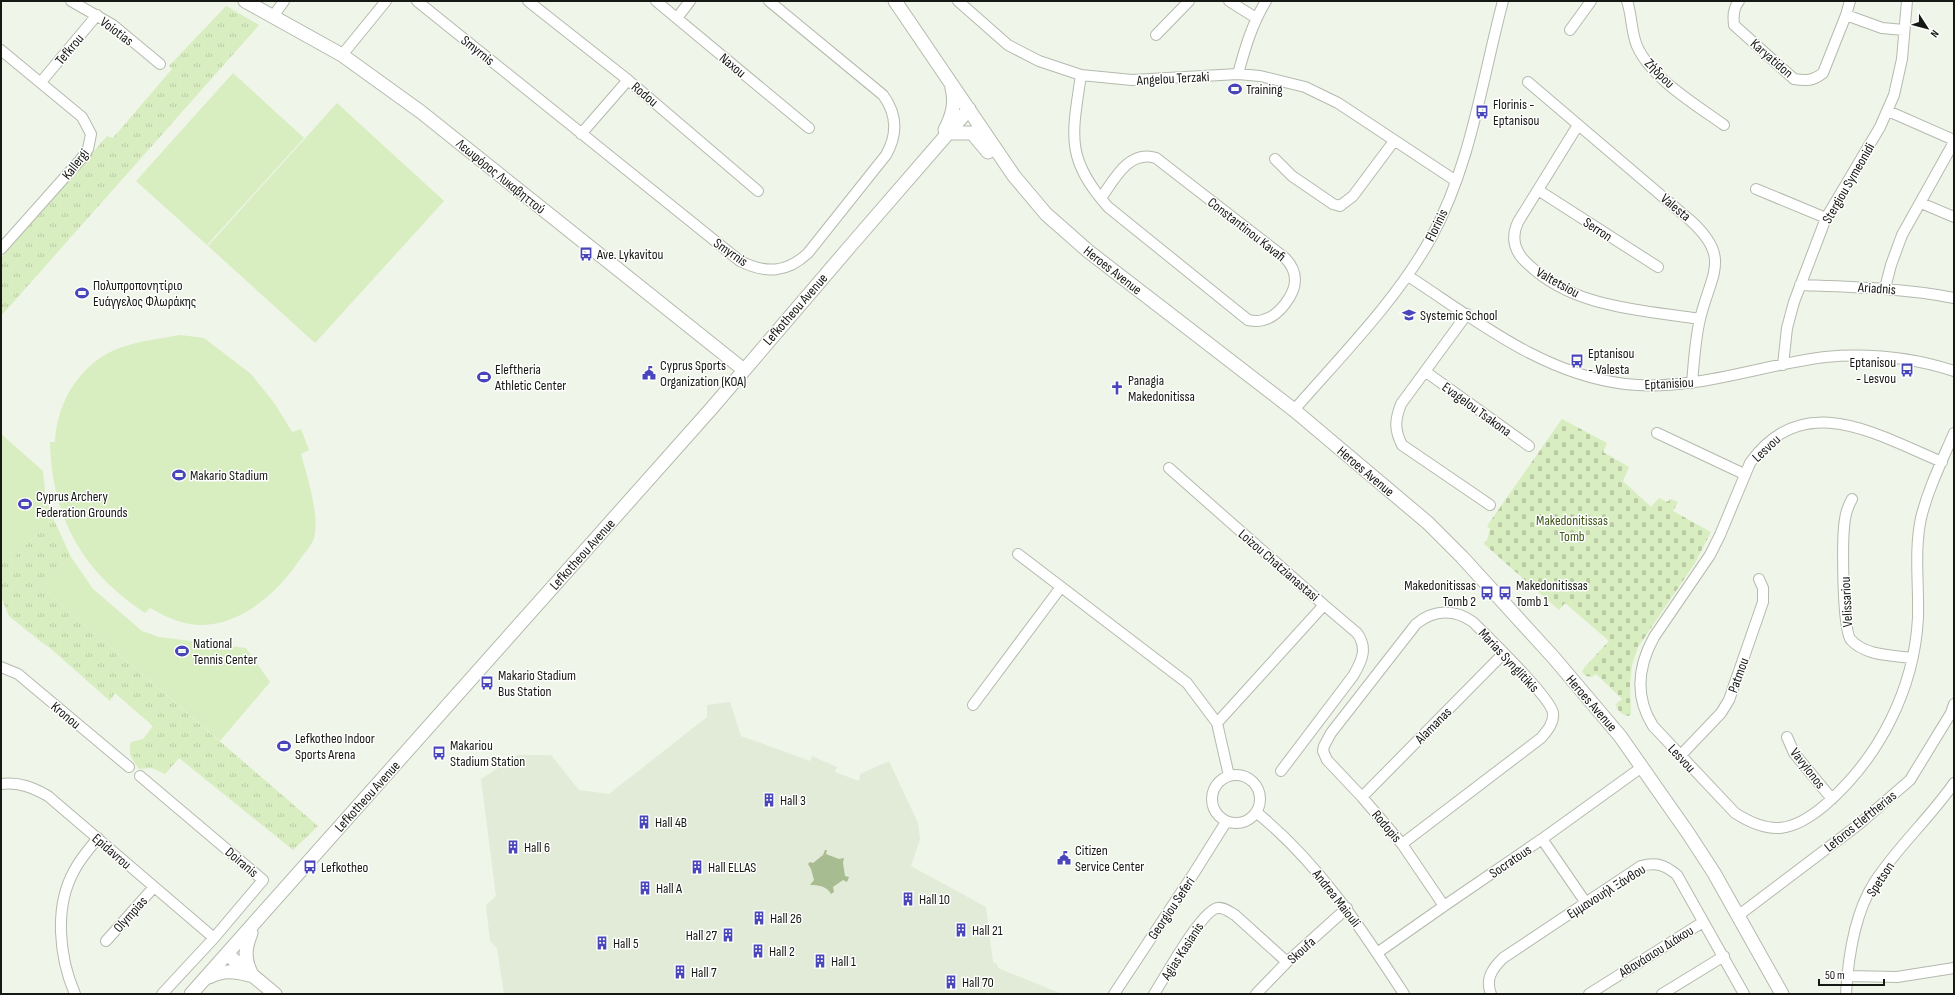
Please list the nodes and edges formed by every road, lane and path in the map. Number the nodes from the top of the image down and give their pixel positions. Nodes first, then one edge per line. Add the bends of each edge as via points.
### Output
1 (71, 1) edge
2 (245, 1) edge
3 (284, 1) edge
4 (386, 1) edge
5 (417, 1) edge
6 (528, 1) edge
7 (656, 1) edge
8 (690, 1) edge
9 (769, 1) edge
10 (894, 1) edge
11 (958, 1) edge
12 (1189, 1) edge
13 (1229, 1) edge
14 (1266, 1) edge
15 (1591, 1) edge
16 (1627, 1) edge
17 (1739, 1) edge
18 (1850, 1) edge
19 (1907, 1) edge
20 (1502, 2) edge
21 (274, 15) junction
22 (1846, 15) junction
23 (97, 16) junction
24 (677, 18) junction
25 (1256, 18) junction
26 (1570, 30) dead end
27 (1904, 30) junction
28 (1156, 35) dead end
29 (1, 50) edge
30 (342, 55) junction
31 (160, 64) dead end
32 (1238, 74) junction
33 (1081, 75) junction
34 (628, 80) junction
35 (41, 82) junction
36 (1528, 82) dead end
37 (951, 84) junction
38 (969, 109) junction
39 (1888, 111) junction
40 (1578, 125) junction
41 (1724, 125) dead end
42 (809, 128) dead end
43 (948, 133) junction
44 (581, 134) junction
45 (1394, 141) junction
46 (1954, 141) edge
47 (935, 149) junction
48 (1275, 159) dead end
49 (1456, 181) junction
50 (1020, 183) junction
51 (1756, 189) dead end
52 (1538, 190) junction
53 (758, 191) dead end
54 (1100, 198) junction
55 (1921, 203) junction
56 (1954, 217) edge
57 (1826, 218) junction
58 (1, 248) edge
59 (1658, 268) dead end
60 (1408, 276) junction
61 (1800, 285) junction
62 (1885, 288) junction
63 (1954, 298) edge
64 (1467, 314) junction
65 (1700, 319) junction
66 (1783, 365) junction
67 (744, 370) junction
68 (1954, 371) edge
69 (1426, 372) junction
70 (1692, 383) junction
71 (1294, 410) junction
72 (1657, 432) dead end
73 (1954, 433) edge
74 (1529, 446) dead end
75 (1942, 462) junction
76 (1169, 468) dead end
77 (1744, 474) junction
78 (1852, 499) dead end
79 (1490, 505) dead end
80 (1018, 554) dead end
81 (1759, 579) dead end
82 (1061, 586) junction
83 (1324, 605) junction
84 (1504, 653) junction
85 (1911, 658) junction
86 (1, 666) edge
87 (1954, 704) edge
88 (973, 705) dead end
89 (1217, 722) junction
90 (1787, 737) dead end
91 (1323, 751) joint
92 (1680, 756) junction
93 (129, 767) dead end
94 (1642, 767) junction
95 (1281, 771) dead end
96 (140, 776) dead end
97 (1229, 776) junction
98 (1954, 783) edge
99 (1, 784) edge
100 (1362, 797) junction
101 (1832, 799) junction
102 (1256, 812) junction
103 (1226, 822) junction
104 (98, 838) junction
105 (1542, 839) junction
106 (1402, 844) junction
107 (154, 887) junction
108 (1586, 903) junction
109 (1444, 906) junction
110 (1347, 908) junction
111 (1739, 915) junction
112 (1703, 922) junction
113 (255, 924) junction
114 (214, 938) junction
115 (106, 941) dead end
116 (1377, 953) junction
117 (228, 955) junction
118 (1724, 956) junction
119 (1287, 962) junction
120 (1954, 968) edge
121 (253, 976) junction
122 (1847, 976) junction
123 (207, 977) junction
124 (75, 994) edge
125 (162, 994) edge
126 (191, 994) edge
127 (275, 994) edge
128 (1114, 994) edge
129 (1154, 994) edge
130 (1256, 994) edge
131 (1404, 994) edge
132 (1491, 994) edge
133 (1589, 994) edge
134 (1662, 994) edge
135 (1744, 994) edge
136 (1782, 994) edge
137 (1846, 994) edge

1 - 23 street, Voiotias
2 - 21 main road, Λεωφόρος Λυκαβηττού
3 - 21 street
4 - 30 street
5 - 44 street, Smyrnis
6 - 34 street, Rodou
7 - 24 street, Naxou
8 - 24 street
9 - 44 street, Smyrnis via 883,94 890,104 894,119 893,143 886,155 799,262 773,270 759,269 740,261
10 - 37 main road, Heroes Avenue
11 - 33 street, Angelou Terzaki via 1008,44 1039,61
12 - 28 street
13 - 25 street
14 - 25 street
15 - 26 street
16 - 41 street, Ζήδρου via 1634,38 1650,66
17 - 22 street, Karyatidon via 1733,17 1734,25 1794,79 1808,82 1823,73
18 - 22 street, Karyatidon
19 - 27 street, Stergiou Symeonidi
20 - 49 street, Florinis
21 - 30 main road, Λεωφόρος Λυκαβηττού
22 - 27 street via 1882,28
23 - 31 street, Voiotias via 113,25
23 - 35 street, Tefkrou
24 - 42 street, Naxou
25 - 32 street
27 - 39 street, Stergiou Symeonidi via 1898,80
29 - 35 street, Kallergi
30 - 67 main road, Λεωφόρος Λυκαβηττού via 421,112
32 - 33 street, Angelou Terzaki via 1132,80
32 - 45 street, Angelou Terzaki via 1286,81 1321,94
33 - 54 street, Constantinou Kavafi via 1075,114 1076,154 1083,174
34 - 44 street
34 - 53 street, Rodou
35 - 58 street, Kallergi via 82,117 91,134 90,142 81,159
36 - 40 street, Valesta
37 - 38 main road, Heroes Avenue
37 - 47 main road via 955,105 952,117
38 - 43 main road, Lefkotheou Avenue
38 - 50 main road, Heroes Avenue
39 - 46 street
39 - 57 street, Stergiou Symeonidi
40 - 52 street, Valtetsiou
40 - 65 street, Valesta via 1690,220 1710,241 1714,249 1716,266
43 - 47 main road, Lefkotheou Avenue
43 - 50 main road via 972,134 1008,177 1014,183
45 - 48 street via 1353,196 1340,206 1333,204 1292,176
45 - 49 street, Angelou Terzaki
46 - 55 street
47 - 67 main road, Lefkotheou Avenue
49 - 60 street, Florinis via 1431,237
50 - 71 main road, Heroes Avenue via 1046,214 1083,247
51 - 57 street
52 - 59 street, Serron
52 - 65 street, Valtetsiou via 1514,232 1518,252 1534,270 1548,280 1585,298 1634,309
54 - 54 street, Constantinou Kavafi via 1122,220 1248,320 1262,321 1275,314 1293,289 1294,273 1285,258 1156,158 1138,157 1128,162
55 - 56 street
55 - 62 street via 1902,235
57 - 61 street, Stergiou Symeonidi
60 - 64 street, Eptanisiou
60 - 71 street, Florinis
61 - 62 street, Ariadnis
61 - 66 street, Stergiou Symeonidi via 1787,328
62 - 63 street, Ariadnis
64 - 69 street
64 - 70 street, Eptanisiou via 1528,353 1555,366 1581,374 1626,384 1650,386
65 - 70 street, Valesta
66 - 68 street, Eptanisiou via 1826,357 1863,356 1912,361
66 - 70 street, Eptanisiou
67 - 113 main road, Lefkotheou Avenue via 321,846
69 - 74 street, Evagelou Tsakona
69 - 79 street via 1401,404 1395,419 1396,432 1402,445
71 - 94 main road, Heroes Avenue via 1428,523 1462,557 1620,736
72 - 77 street
73 - 75 street, Lesvou
75 - 77 street, Lesvou via 1858,428 1827,421 1803,425 1778,435 1756,455
75 - 85 street, Lesvou via 1921,518 1916,566 1918,618
76 - 83 street, Loizou Chatzianastasi
77 - 92 street, Lesvou via 1710,555 1654,637 1642,662 1641,692 1647,718
78 - 85 street, Velissariou via 1846,512 1844,527 1845,622 1850,639 1860,648 1874,653
80 - 82 street
81 - 92 street, Patmou via 1763,588 1763,602 1732,693 1721,713
82 - 88 street
82 - 89 street via 1187,683
83 - 89 street, Loizou Chatzianastasi
83 - 95 street via 1357,633 1362,643 1363,655 1353,676
84 - 91 street, Marias Synglitikis via 1473,622 1460,615 1445,612 1434,613 1424,618 1411,630 1331,733
84 - 100 street, Alamanas
84 - 106 street, Marias Synglitikis via 1548,702 1553,714 1550,725 1541,738
85 - 101 street, Lesvou via 1897,707 1885,732 1860,769
86 - 93 street, Kronou via 18,674
87 - 111 street, Leforos Eleftherias via 1910,780 1858,825
89 - 97 street
90 - 101 street, Vavylonos via 1794,754
91 - 100 street, Rodopis via 1330,765
92 - 101 street, Lesvou via 1735,812 1758,825 1785,828 1799,824
94 - 105 street, Socratous
94 - 111 main road, Heroes Avenue via 1714,873
96 - 114 street, Doiranis via 263,880
97 - 102 street via 1245,776 1256,786 1260,800
97 - 103 street via 1217,784 1211,797 1214,812
98 - 122 street, Spetson via 1874,884 1858,920
99 - 104 street, Epidavrou via 17,783 29,786 48,796
100 - 106 street, Rodopis
102 - 103 street via 1246,822
102 - 110 street, Andrea Maiouli via 1298,850
103 - 128 street, Georgiou Seferi
104 - 107 street, Epidavrou
104 - 124 street via 73,872 62,911 61,935 67,973
105 - 108 street
105 - 109 street, Socratous
106 - 109 street, Rodopis
107 - 114 street, Epidavrou
107 - 115 street, Olympias
108 - 112 street, Εμμανουήλ Ξάνθου via 1641,866 1661,864 1678,875
108 - 132 street, Εμμανουήλ Ξάνθου via 1502,958 1488,978
109 - 116 street, Socratous
110 - 116 street, Andrea Maiouli
110 - 119 street, Skoufa
111 - 136 main road, Heroes Avenue
112 - 118 street, Εμμανουήλ Ξάνθου
112 - 133 street, Αθανάσιου Διάκου
113 - 117 main road, Lefkotheou Avenue
113 - 121 main road via 245,953
114 - 125 street, Doiranis
116 - 131 street, Andrea Maiouli
117 - 121 main road
117 - 123 main road, Lefkotheou Avenue
118 - 134 street
118 - 135 street, Εμμανουήλ Ξάνθου
119 - 129 street, Agias Kasianis via 1235,915 1218,908 1210,912 1199,924
119 - 130 street, Skoufa
120 - 122 street via 1897,977
121 - 123 main road via 228,971
121 - 127 main road
122 - 137 street, Spetson
123 - 126 main road, Lefkotheou Avenue

